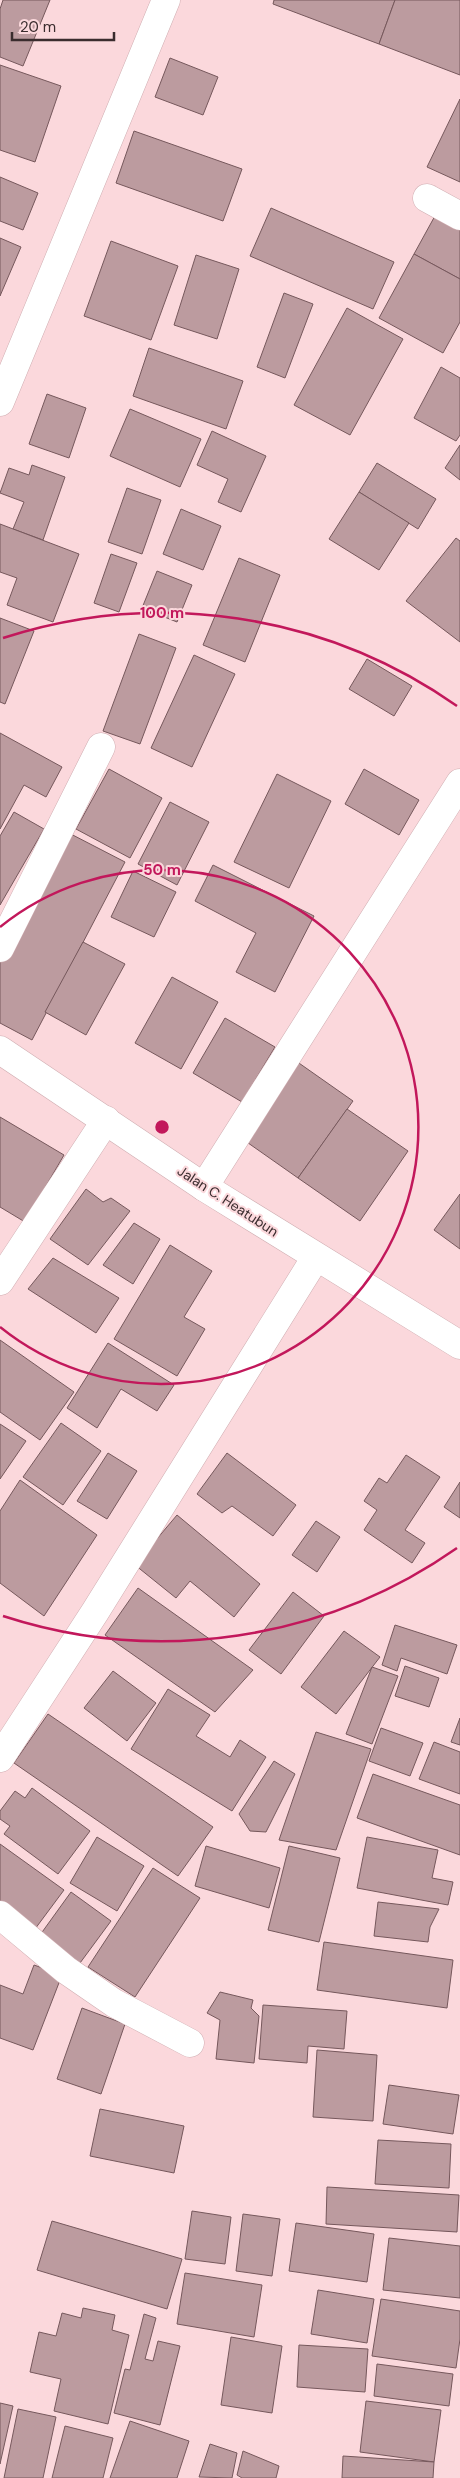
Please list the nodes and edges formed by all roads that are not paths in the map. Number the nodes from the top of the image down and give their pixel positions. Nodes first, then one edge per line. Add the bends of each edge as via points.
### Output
1 (166, 0) edge
2 (427, 198) dead end
3 (460, 216) edge
4 (0, 402) edge
5 (101, 747) dead end
6 (460, 784) edge
7 (0, 948) edge
8 (0, 1050) edge
9 (106, 1120) junction
10 (204, 1188) junction
11 (316, 1257) junction
12 (0, 1281) edge
13 (460, 1345) edge
14 (0, 1758) edge
15 (0, 1915) edge
16 (190, 2043) dead end

1 - 4 street
2 - 3 street
5 - 7 street
6 - 10 street
8 - 9 street, Jalan C. Heatubun
9 - 10 street, Jalan C. Heatubun
9 - 12 street
10 - 11 street, Jalan C. Heatubun
11 - 13 street, Jalan C. Heatubun
11 - 14 street
15 - 16 street via 66,1970 114,2003

